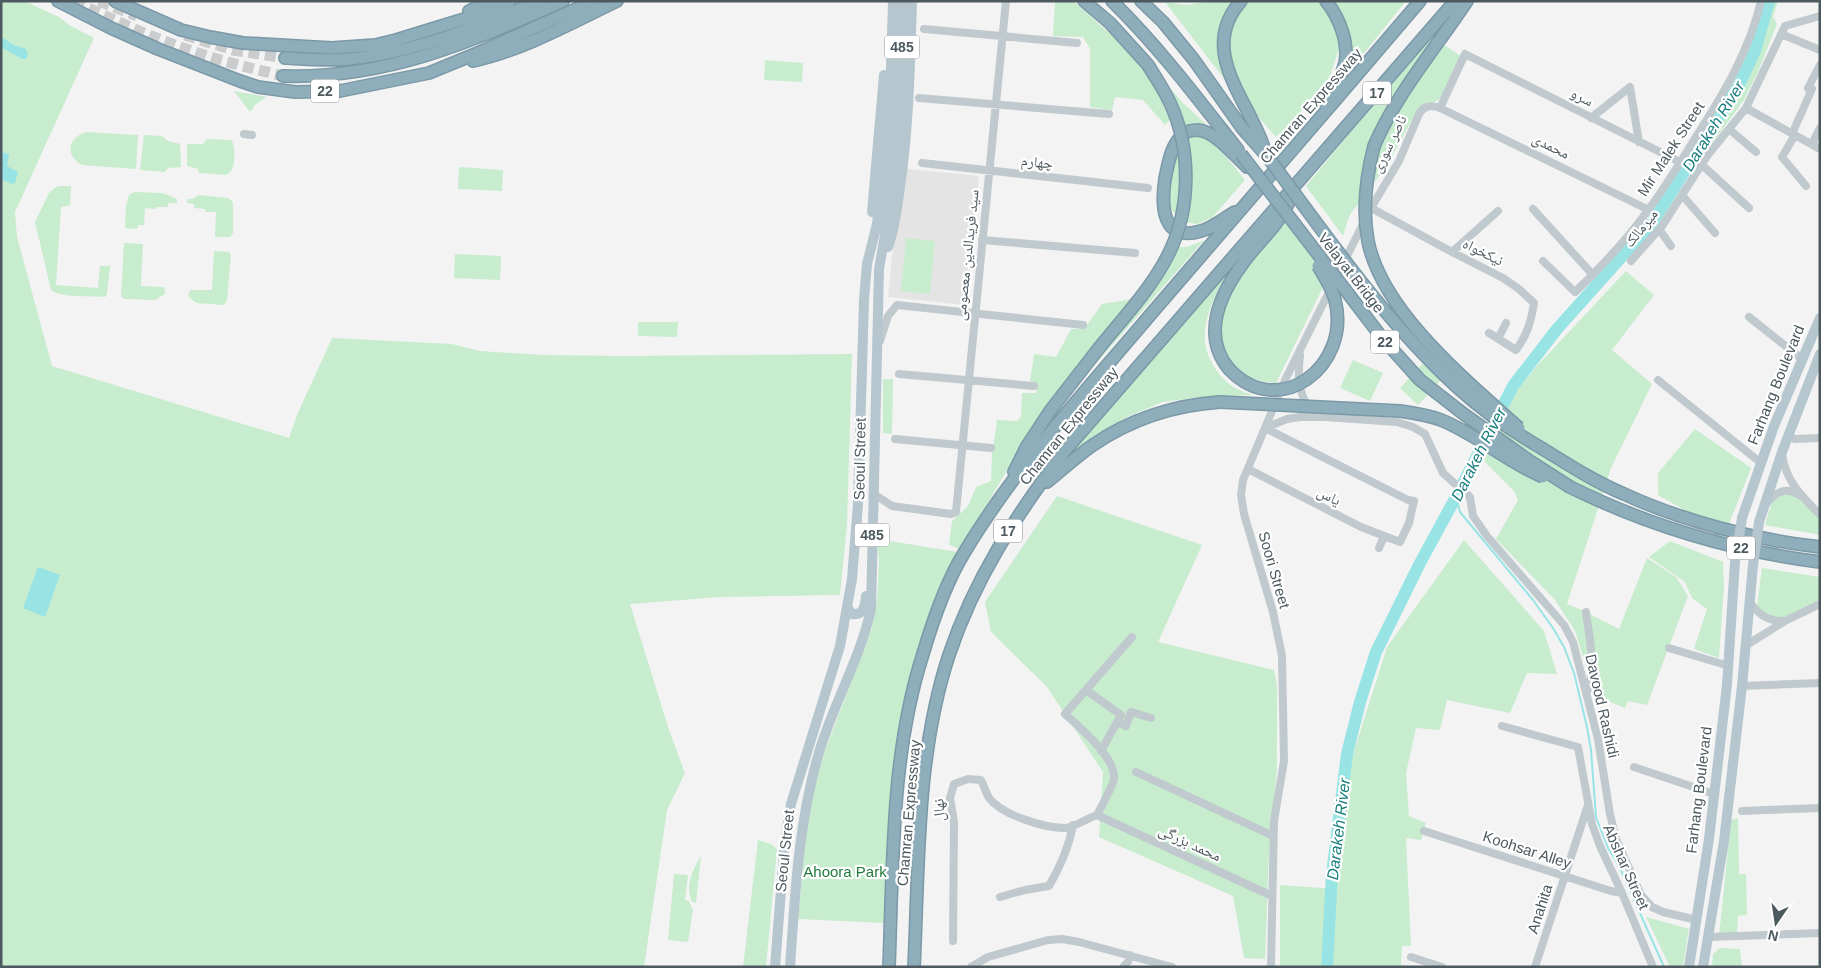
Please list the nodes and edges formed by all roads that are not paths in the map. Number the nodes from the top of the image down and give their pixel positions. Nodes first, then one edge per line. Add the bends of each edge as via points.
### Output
1 (58, 1) edge
2 (115, 1) edge
3 (490, 1) edge
4 (510, 1) edge
5 (540, 1) edge
6 (563, 1) edge
7 (594, 1) edge
8 (617, 1) edge
9 (887, 1) edge
10 (893, 1) edge
11 (904, 1) edge
12 (912, 1) edge
13 (1006, 1) edge
14 (1084, 1) edge
15 (1112, 1) edge
16 (1142, 1) edge
17 (1241, 1) edge
18 (1326, 1) edge
19 (1420, 1) edge
20 (1455, 1) edge
21 (1467, 1) edge
22 (1761, 1) edge
23 (1820, 16) edge
24 (443, 26) junction
25 (924, 29) dead end
26 (1782, 34) junction
27 (1002, 36) junction
28 (1077, 43) dead end
29 (1820, 50) edge
30 (285, 58) tunnel mouth
31 (1820, 65) edge
32 (449, 66) junction
33 (283, 76) tunnel mouth
34 (896, 92) junction
35 (919, 98) dead end
36 (996, 104) junction
37 (1440, 108) junction
38 (1746, 108) junction
39 (1109, 114) dead end
40 (1592, 118) junction
41 (1320, 120) junction
42 (1820, 128) edge
43 (1729, 129) junction
44 (244, 134) dead end
45 (1793, 134) junction
46 (252, 135) dead end
47 (1639, 142) junction
48 (1812, 144) junction
49 (1820, 149) edge
50 (1756, 152) dead end
51 (1266, 156) junction
52 (1680, 162) junction
53 (922, 163) dead end
54 (1702, 165) junction
55 (989, 170) junction
56 (1257, 176) junction
57 (1298, 184) junction
58 (1806, 186) dead end
59 (1148, 188) dead end
60 (1682, 195) junction
61 (1247, 204) junction
62 (1371, 208) junction
63 (1749, 208) dead end
64 (1533, 209) dead end
65 (1498, 210) dead end
66 (1649, 210) junction
67 (1296, 227) junction
68 (1659, 229) junction
69 (1715, 233) dead end
70 (982, 240) junction
71 (1671, 246) dead end
72 (1452, 252) junction
73 (1135, 253) dead end
74 (1542, 261) dead end
75 (1631, 262) dead end
76 (867, 264) junction
77 (879, 269) junction
78 (1593, 275) junction
79 (975, 313) junction
80 (1749, 317) dead end
81 (1820, 318) edge
82 (1506, 323) dead end
83 (1083, 325) dead end
84 (1489, 333) dead end
85 (1498, 339) junction
86 (878, 347) junction
87 (1300, 352) junction
88 (1820, 354) edge
89 (1802, 359) junction
90 (899, 374) dead end
91 (1286, 378) junction
92 (969, 380) junction
93 (1298, 380) junction
94 (1658, 380) dead end
95 (1034, 386) dead end
96 (1280, 391) junction
97 (1325, 417) junction
98 (1265, 428) junction
99 (1820, 438) edge
100 (895, 439) dead end
101 (1795, 439) dead end
102 (962, 445) junction
103 (991, 448) dead end
104 (1543, 449) junction
105 (1782, 452) junction
106 (1761, 463) junction
107 (1248, 469) junction
108 (1570, 487) junction
109 (1008, 488) junction
110 (874, 494) junction
111 (1032, 494) junction
112 (1807, 501) junction
113 (1764, 506) junction
114 (1820, 515) edge
115 (1384, 536) junction
116 (1820, 547) edge
117 (1379, 548) dead end
118 (1820, 562) edge
119 (873, 563) junction
120 (1749, 600) junction
121 (1820, 604) edge
122 (847, 607) junction
123 (1586, 612) dead end
124 (1785, 621) junction
125 (1132, 637) dead end
126 (1745, 646) junction
127 (1669, 648) dead end
128 (1729, 666) junction
129 (1820, 683) edge
130 (1742, 686) junction
131 (1086, 690) junction
132 (1587, 692) junction
133 (1120, 718) junction
134 (1151, 718) dead end
135 (1502, 726) dead end
136 (1101, 750) junction
137 (1634, 767) dead end
138 (1136, 772) dead end
139 (1714, 794) junction
140 (1589, 803) junction
141 (1820, 808) edge
142 (1742, 811) dead end
143 (1097, 814) junction
144 (1073, 824) junction
145 (1424, 831) dead end
146 (1273, 836) junction
147 (1565, 877) junction
148 (1622, 892) junction
149 (1272, 896) junction
150 (1000, 897) dead end
151 (1697, 920) junction
152 (1820, 933) edge
153 (1709, 937) junction
154 (953, 940) dead end
155 (1130, 955) junction
156 (1411, 957) dead end
157 (775, 967) edge
158 (790, 967) edge
159 (889, 967) edge
160 (914, 967) edge
161 (971, 967) edge
162 (1123, 967) edge
163 (1172, 967) edge
164 (1271, 967) edge
165 (1442, 967) edge
166 (1535, 967) edge
167 (1653, 967) edge
168 (1689, 967) edge
169 (1703, 967) edge

1 - 32 highway, 22 via 158,49 240,81 282,91 340,91
2 - 24 highway via 181,30 253,43 348,48 396,40
3 - 24 highway
4 - 24 highway
5 - 30 highway, 22 via 406,49 350,59
6 - 33 highway, 22 via 460,45 404,63 335,75
7 - 32 highway, 22
8 - 32 highway via 514,48
9 - 76 main road via 884,92
10 - 34 main road, Seoul Street / 485
11 - 34 main road, Seoul Street / 485
12 - 77 main road via 904,161 893,233
13 - 27 street, سید فریدالدین معصومی
14 - 109 highway, bridge via 1110,23 1148,65 1171,105 1184,154 1183,208 1169,254 1154,278 1065,389 1027,446
15 - 56 highway, Velayat Bridge / 22, bridge via 1171,64
16 - 51 highway, 22 via 1194,60
17 - 51 highway via 1232,12 1225,32 1224,54 1233,86 1260,134
18 - 41 highway via 1343,34 1345,58
19 - 41 highway, Chamran Expressway / 17
20 - 57 highway, Chamran Expressway / 17
21 - 104 highway, bridge via 1407,88 1374,146 1366,186 1368,242 1385,284 1397,303 1449,365
22 - 52 street, Mir Malek Street via 1741,60
23 - 26 street via 1785,26
25 - 27 street
26 - 29 street
26 - 38 street, میرمالک
27 - 28 street
27 - 36 street, سید فریدالدین معصومی
31 - 45 street via 1808,88 1812,90
34 - 76 main road, Seoul Street / 485 via 878,224
34 - 77 main road, Seoul Street / 485 via 894,177
35 - 36 street
36 - 39 street
36 - 55 street, سید فریدالدین معصومی
37 - 40 street, سرو via 1465,54
37 - 62 street, ناصر سوری via 1429,106 1421,110 1399,161
37 - 66 street, محمدی
38 - 43 street, میرمالک
38 - 45 street
40 - 47 street, سرو
40 - 47 street via 1630,87
41 - 61 highway, Chamran Expressway / 17
42 - 48 street
43 - 50 street
43 - 54 street, میرمالک
44 - 46 street
45 - 48 street
45 - 58 street via 1782,157
47 - 52 street, سرو
48 - 49 street
51 - 104 highway, Velayat Bridge / 22, bridge via 1409,338 1476,404
52 - 66 street, Mir Malek Street
53 - 55 street, چهارم
54 - 60 street, میرمالک
54 - 63 street
55 - 59 street, چهارم
55 - 70 street, سید فریدالدین معصومی
56 - 61 highway via 1218,140 1203,131 1184,133 1171,154 1163,206 1166,220 1172,227 1180,231 1202,231
56 - 67 highway, Velayat Bridge / 22, bridge
57 - 67 highway, bridge via 1281,218 1243,263 1218,309 1214,324 1221,356 1229,369 1244,382 1264,388 1283,389 1300,384 1316,373 1334,346 1336,301
57 - 111 highway, Chamran Expressway / 17 via 1124,382
60 - 68 street, میرمالک
60 - 69 street
61 - 109 highway, Chamran Expressway / 17 via 1088,387
62 - 72 street, نیکخواه
62 - 87 street, Soori Street
64 - 78 street
65 - 72 street
66 - 78 street, Mir Malek Street
67 - 108 highway, Velayat Bridge / 22, bridge via 1383,339 1420,380 1487,431
68 - 71 street
68 - 75 street, میرمالک
70 - 73 street
70 - 79 street, سید فریدالدین معصومی
72 - 85 street, نیکخواه via 1503,278 1534,303 1531,323 1516,350
74 - 78 street, Mir Malek Street via 1575,292
76 - 122 main road, Seoul Street / 485 via 858,512
77 - 86 main road, Seoul Street / 485
79 - 83 street
79 - 86 street via 897,305 888,316
79 - 92 street, سید فریدالدین معصومی
80 - 89 street
81 - 89 main road, Farhang Boulevard
82 - 85 street
84 - 85 street
86 - 110 main road, Seoul Street / 485
87 - 91 street, Soori Street
87 - 93 street
88 - 105 main road, Farhang Boulevard
89 - 106 main road, Farhang Boulevard
90 - 92 street
91 - 93 street via 1293,374
91 - 96 street, Soori Street
92 - 95 street
92 - 102 street, سید فریدالدین معصومی
93 - 97 street via 1306,403
94 - 106 street
96 - 97 street via 1285,399 1298,407
96 - 98 street, Soori Street
97 - 98 street via 1288,419
97 - 132 street, Davood Rashidi via 1390,420 1413,427 1427,438 1443,472 1470,497 1473,516 1487,536 1564,625 1573,642
98 - 107 street, Soori Street
98 - 115 street, یاس via 1414,501 1400,542
99 - 101 street
100 - 102 street
102 - 103 street
102 - 110 street, سید فریدالدین معصومی via 956,512 892,506
104 - 116 highway, 22 via 1625,495 1670,511 1728,529
105 - 112 street via 1789,479
105 - 113 main road, Farhang Boulevard
106 - 128 main road, Farhang Boulevard, bridge via 1742,518 1735,562
107 - 115 street, یاس via 1360,527
107 - 146 street, Soori Street via 1242,488 1244,514 1273,612 1282,656 1284,761
108 - 111 highway, bridge via 1526,470 1450,424 1422,414 1220,402 1174,408 1133,423 1094,444
108 - 118 highway, 22 via 1627,514 1665,527 1715,542
109 - 159 highway, Chamran Expressway / 17 via 963,554 951,579 915,683 905,730 897,799
110 - 119 main road, Seoul Street / 485
111 - 160 highway, Chamran Expressway / 17 via 993,556 965,611 939,689 920,827
112 - 113 street via 1795,492 1784,490
112 - 114 street
113 - 120 main road, Farhang Boulevard, bridge
115 - 117 street
119 - 122 main road via 866,581 864,609 854,615
119 - 158 main road, Seoul Street / 485 via 869,622 818,753 808,792 800,840
120 - 124 street via 1764,618
120 - 126 main road, Farhang Boulevard
121 - 124 street
122 - 157 main road, Seoul Street / 485 via 836,661 791,804 785,838
123 - 132 street via 1591,652
124 - 126 street
125 - 131 street
126 - 130 main road, Farhang Boulevard
127 - 128 street
128 - 139 main road, Farhang Boulevard
129 - 130 street
130 - 153 main road, Farhang Boulevard
131 - 133 street
131 - 136 street via 1065,714
132 - 151 street, Davood Rashidi via 1616,839 1642,895 1658,910
133 - 134 street via 1126,726 1131,712
133 - 136 street
135 - 140 street, Abshar Street via 1578,747
136 - 143 street via 1114,779
137 - 139 street
138 - 146 street
139 - 151 main road, Farhang Boulevard
140 - 147 street, Anahita
140 - 148 street, Abshar Street via 1600,846
141 - 142 street
143 - 144 street, نهال
143 - 149 street, محمد بزرگی
144 - 150 street via 1070,842 1049,886
144 - 154 street, نهال via 1066,828 1022,819 1000,808 990,798 981,780 968,779 954,784 950,798 954,822
145 - 147 street, Koohsar Alley
146 - 149 street, Soori Street
147 - 148 street, Koohsar Alley
147 - 166 street, Anahita
148 - 167 street, Abshar Street
149 - 164 street, Soori Street
151 - 153 main road
151 - 168 main road, Farhang Boulevard
152 - 153 street
153 - 169 main road, Farhang Boulevard
155 - 161 street via 1079,942 1048,940 988,958
155 - 162 street
155 - 163 street
156 - 165 street

